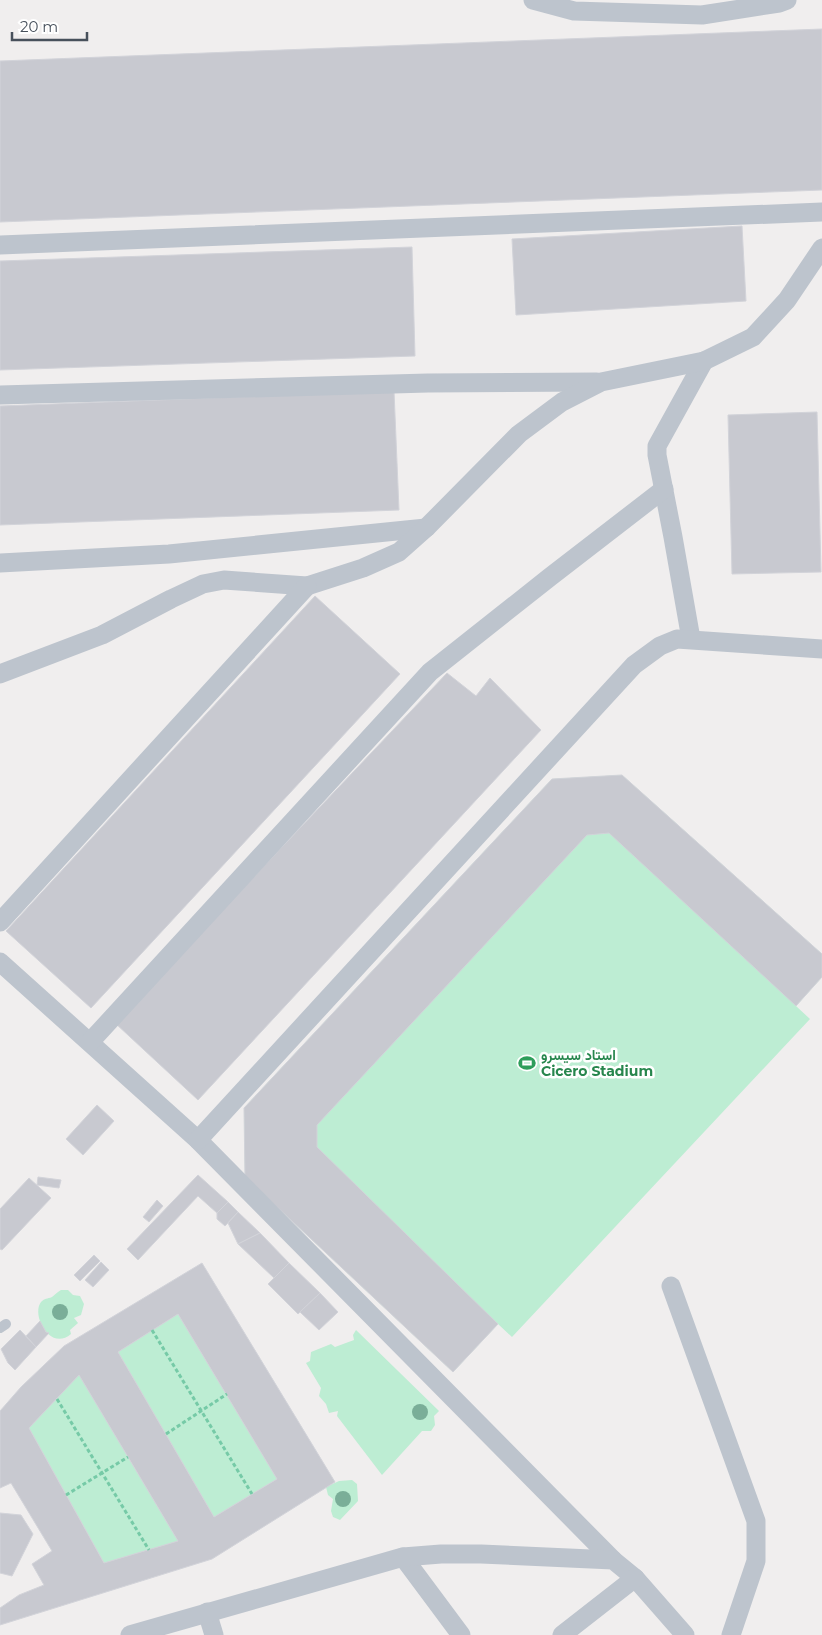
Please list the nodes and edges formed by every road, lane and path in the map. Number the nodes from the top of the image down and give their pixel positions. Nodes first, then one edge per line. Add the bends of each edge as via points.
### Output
1 (533, 0) edge
2 (787, 0) edge
3 (822, 212) edge
4 (0, 245) edge
5 (822, 248) edge
6 (704, 360) junction
7 (601, 382) junction
8 (0, 395) edge
9 (664, 490) junction
10 (426, 528) junction
11 (0, 563) edge
12 (307, 586) junction
13 (691, 640) junction
14 (822, 649) edge
15 (0, 674) edge
16 (0, 922) edge
17 (0, 962) edge
18 (90, 1042) junction
19 (198, 1140) junction
20 (671, 1286) dead end
21 (152, 1330) dead end
22 (227, 1394) dead end
23 (57, 1399) dead end
24 (201, 1411) junction
25 (166, 1434) dead end
26 (128, 1457) dead end
27 (102, 1473) junction
28 (252, 1494) dead end
29 (66, 1495) dead end
30 (148, 1550) dead end
31 (403, 1557) junction
32 (613, 1560) junction
33 (635, 1578) junction
34 (208, 1612) junction
35 (130, 1635) edge
36 (214, 1635) edge
37 (461, 1635) edge
38 (562, 1635) edge
39 (685, 1635) edge
40 (731, 1635) edge

1 - 2 street via 574,10 702,15
3 - 4 street
5 - 6 street via 787,300 753,336
6 - 7 street
6 - 9 street via 657,446
7 - 8 street via 428,383
7 - 10 street via 562,402 520,434
9 - 13 street
9 - 18 street via 430,672
10 - 11 street via 169,554
10 - 12 street via 399,552 363,568
12 - 15 street via 224,580 204,584 102,635
12 - 16 street
13 - 14 street
13 - 19 street via 677,639 660,646 634,665
17 - 18 street
18 - 19 street
19 - 32 street
20 - 40 street via 756,1521 756,1561
21 - 24 path
22 - 24 path
23 - 27 path
24 - 25 path
24 - 28 path
26 - 27 path
27 - 29 path
27 - 30 path
31 - 32 street via 481,1554
31 - 34 street
31 - 37 street
32 - 33 street
33 - 38 street
33 - 39 street
34 - 35 street
34 - 36 street

